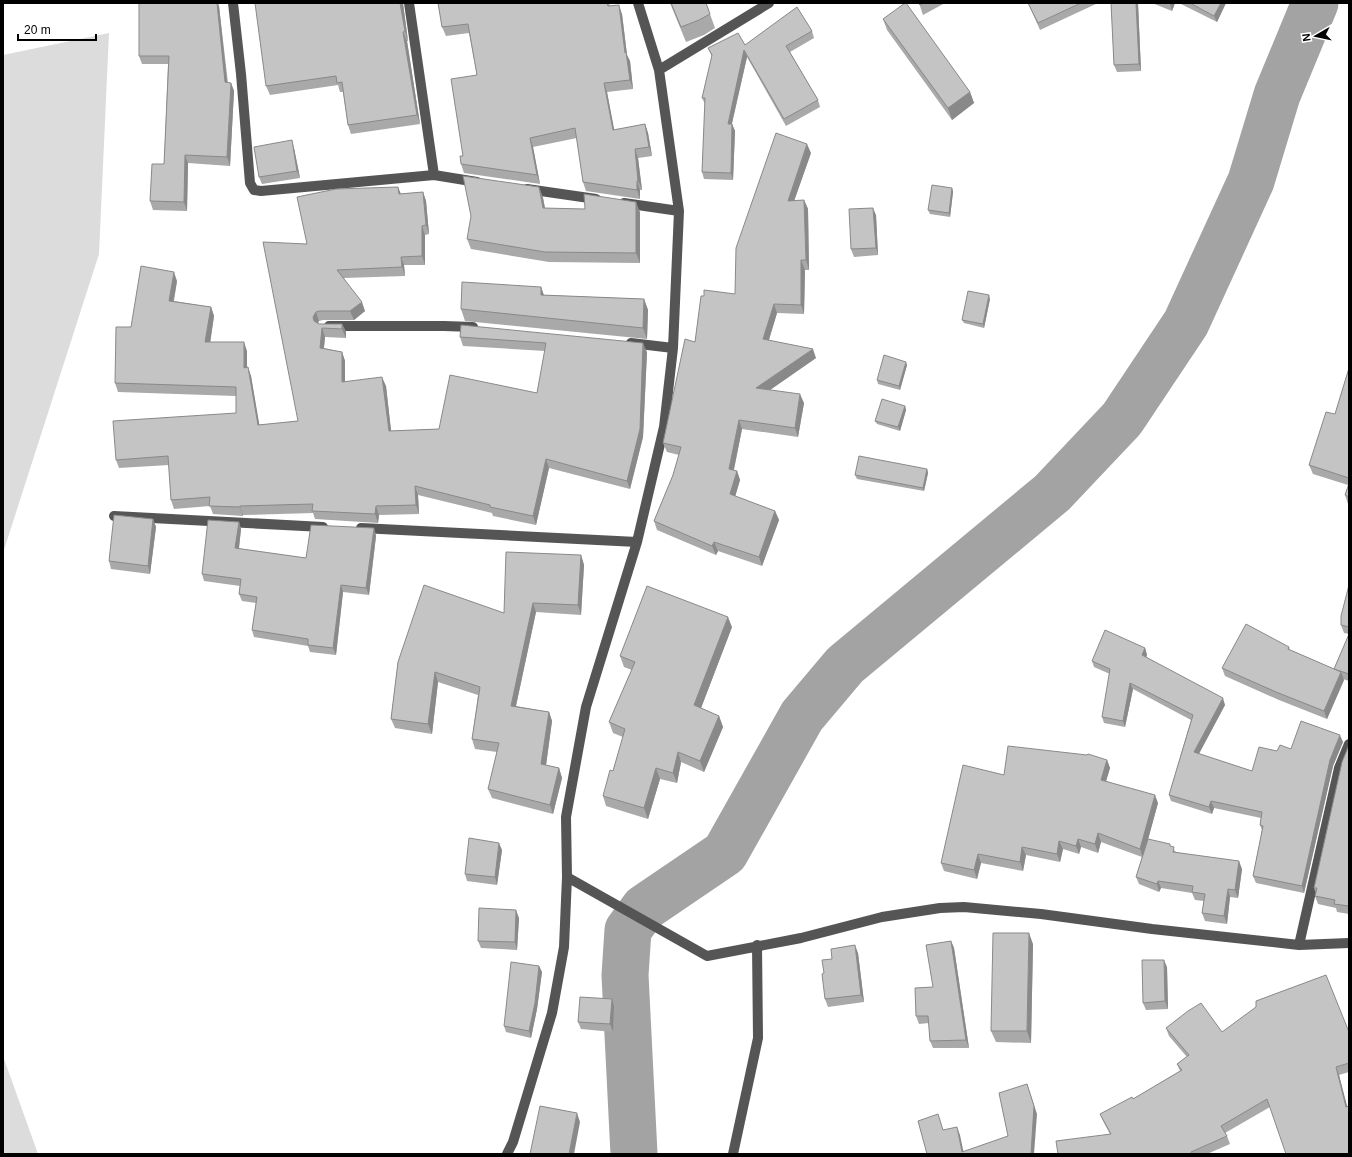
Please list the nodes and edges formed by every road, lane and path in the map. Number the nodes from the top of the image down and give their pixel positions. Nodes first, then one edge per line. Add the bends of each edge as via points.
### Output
1 (233, 3) edge
2 (409, 3) edge
3 (638, 3) edge
4 (769, 3) edge
5 (659, 70) junction
6 (434, 175) junction
7 (488, 183) edge
8 (518, 188) edge
9 (679, 211) junction
10 (323, 326) edge
11 (487, 328) edge
12 (619, 342) edge
13 (673, 348) junction
14 (114, 516) edge
15 (336, 527) edge
16 (352, 528) edge
17 (637, 542) junction
18 (1349, 744) edge
19 (567, 877) junction
20 (1349, 943) edge
21 (757, 945) junction
22 (1299, 945) junction
23 (507, 1154) edge
24 (733, 1154) edge

1 - 6 street via 242,74 250,183 254,190
2 - 6 street
3 - 5 street
4 - 5 street
5 - 9 street
6 - 7 street
8 - 9 street
9 - 13 street
10 - 11 street
12 - 13 street
13 - 17 street via 664,427
14 - 15 street
16 - 17 street
17 - 19 street via 586,707 566,817
18 - 22 street via 1339,768
19 - 21 street via 707,956
19 - 23 street via 564,947 552,1013 513,1142
20 - 22 street
21 - 22 street via 801,938 882,917 964,907
21 - 24 street via 758,1038

